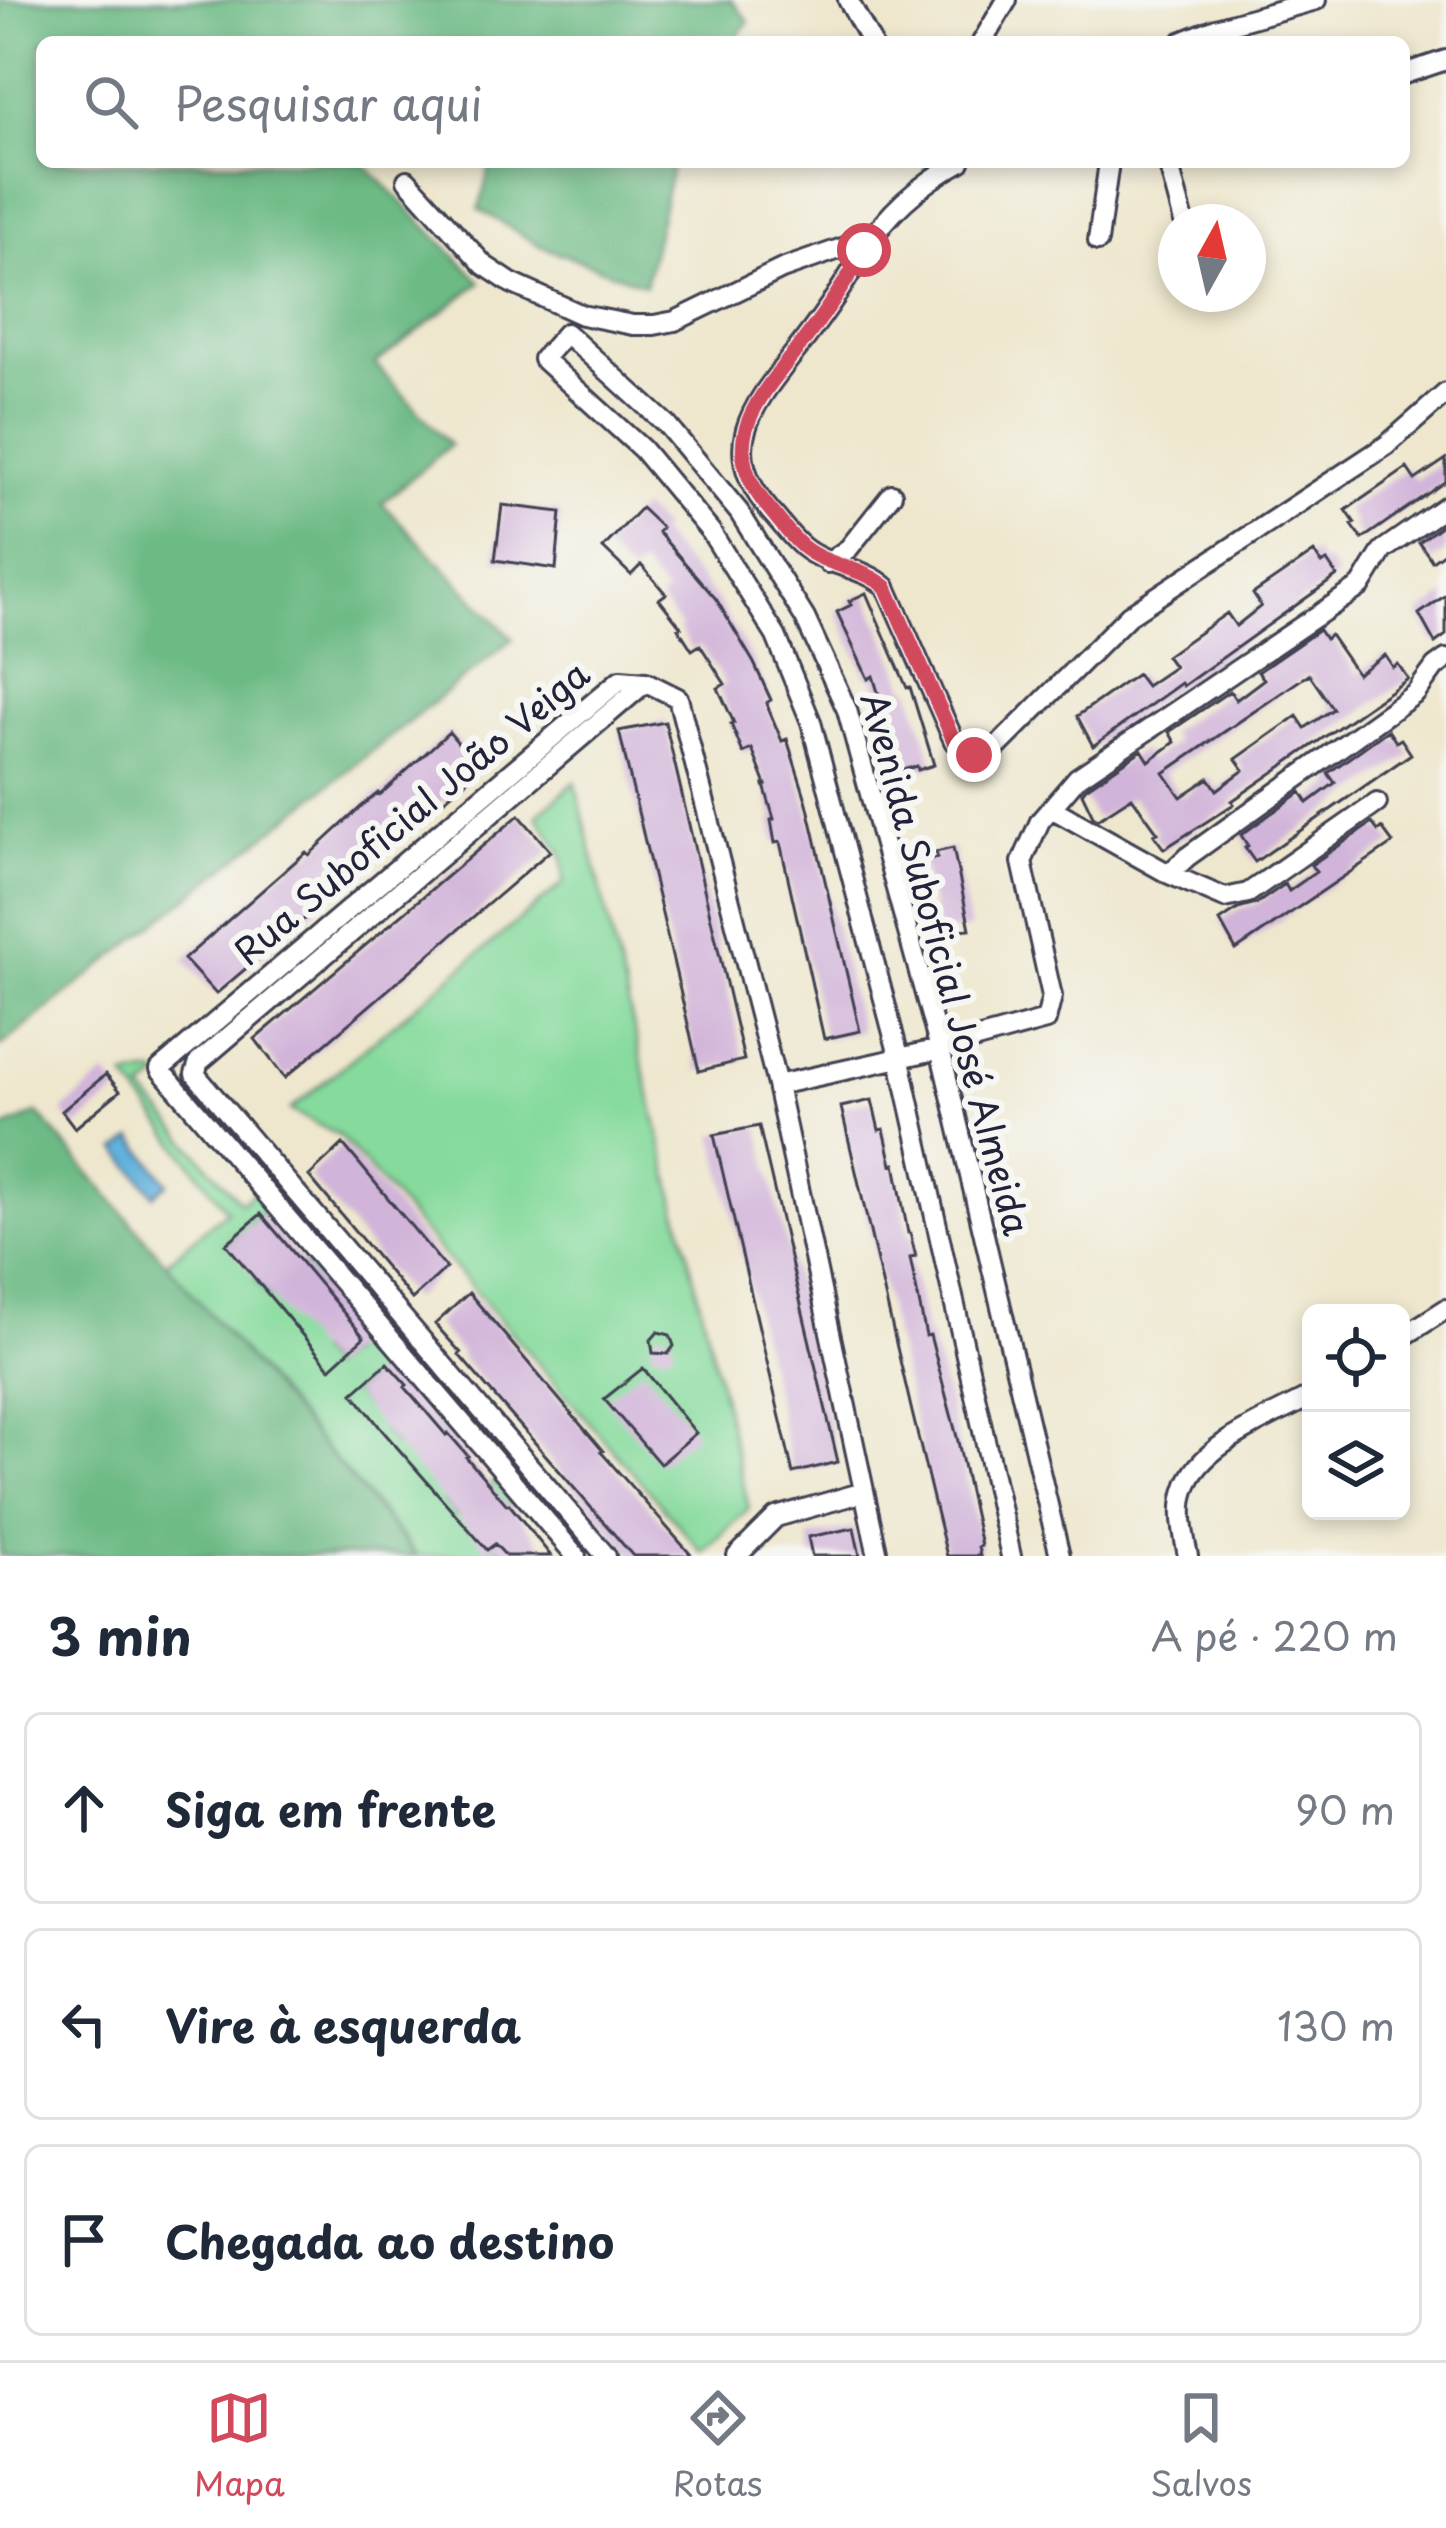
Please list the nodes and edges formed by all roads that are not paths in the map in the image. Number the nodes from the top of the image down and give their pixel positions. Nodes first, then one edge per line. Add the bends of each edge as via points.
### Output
1 (848, 0) edge
2 (1007, 0) edge
3 (1316, 0) edge
4 (868, 36) edge
5 (986, 36) edge
6 (1196, 36) edge
7 (1446, 60) edge
8 (1410, 72) edge
9 (1107, 168) edge
10 (1170, 168) edge
11 (929, 170) edge
12 (407, 180) dead end
13 (1179, 204) edge
14 (1099, 241) dead end
15 (864, 250) junction
16 (1446, 394) edge
17 (892, 494) dead end
18 (1446, 506) edge
19 (828, 563) junction
20 (1446, 659) edge
21 (646, 682) junction
22 (1377, 803) dead end
23 (1051, 808) junction
24 (1169, 874) junction
25 (940, 1049) junction
26 (898, 1057) junction
27 (777, 1085) junction
28 (1446, 1309) edge
29 (1410, 1332) edge
30 (1302, 1401) edge
31 (864, 1492) junction
32 (576, 1556) edge
33 (606, 1556) edge
34 (737, 1556) edge
35 (878, 1556) edge
36 (1011, 1556) edge
37 (1060, 1556) edge
38 (1188, 1556) edge

1 - 4 street
2 - 5 street
3 - 6 street
7 - 8 street
9 - 14 street
10 - 13 street
11 - 15 street
12 - 15 street via 484,265 511,283 582,315 633,325 675,321 782,268 844,247
15 - 19 street via 758,399 742,448 758,497
16 - 19 street via 1387,445 1129,615 984,754 967,754 954,741 886,587
17 - 19 street
18 - 23 street via 1383,550 1361,586 1077,778
20 - 24 street via 1416,692
21 - 27 street via 678,698
21 - 32 street, Rua Suboficial João Veiga via 620,680 160,1070
21 - 33 street, Rua Suboficial João Veiga via 199,1062 195,1074
22 - 24 street via 1248,893 1225,898
23 - 24 street
23 - 25 street via 1022,862 1052,996 1046,1021
25 - 26 street
25 - 26 street, Avenida Suboficial José Almeida via 848,710 805,619 739,512 667,425 566,333 543,359 642,448 711,532 776,636 811,722
25 - 37 street, Avenida Suboficial José Almeida
26 - 27 street
26 - 36 street, Avenida Suboficial José Almeida
27 - 31 street
28 - 29 street
30 - 38 street via 1197,1465 1182,1507
31 - 34 street via 776,1517
31 - 35 street

